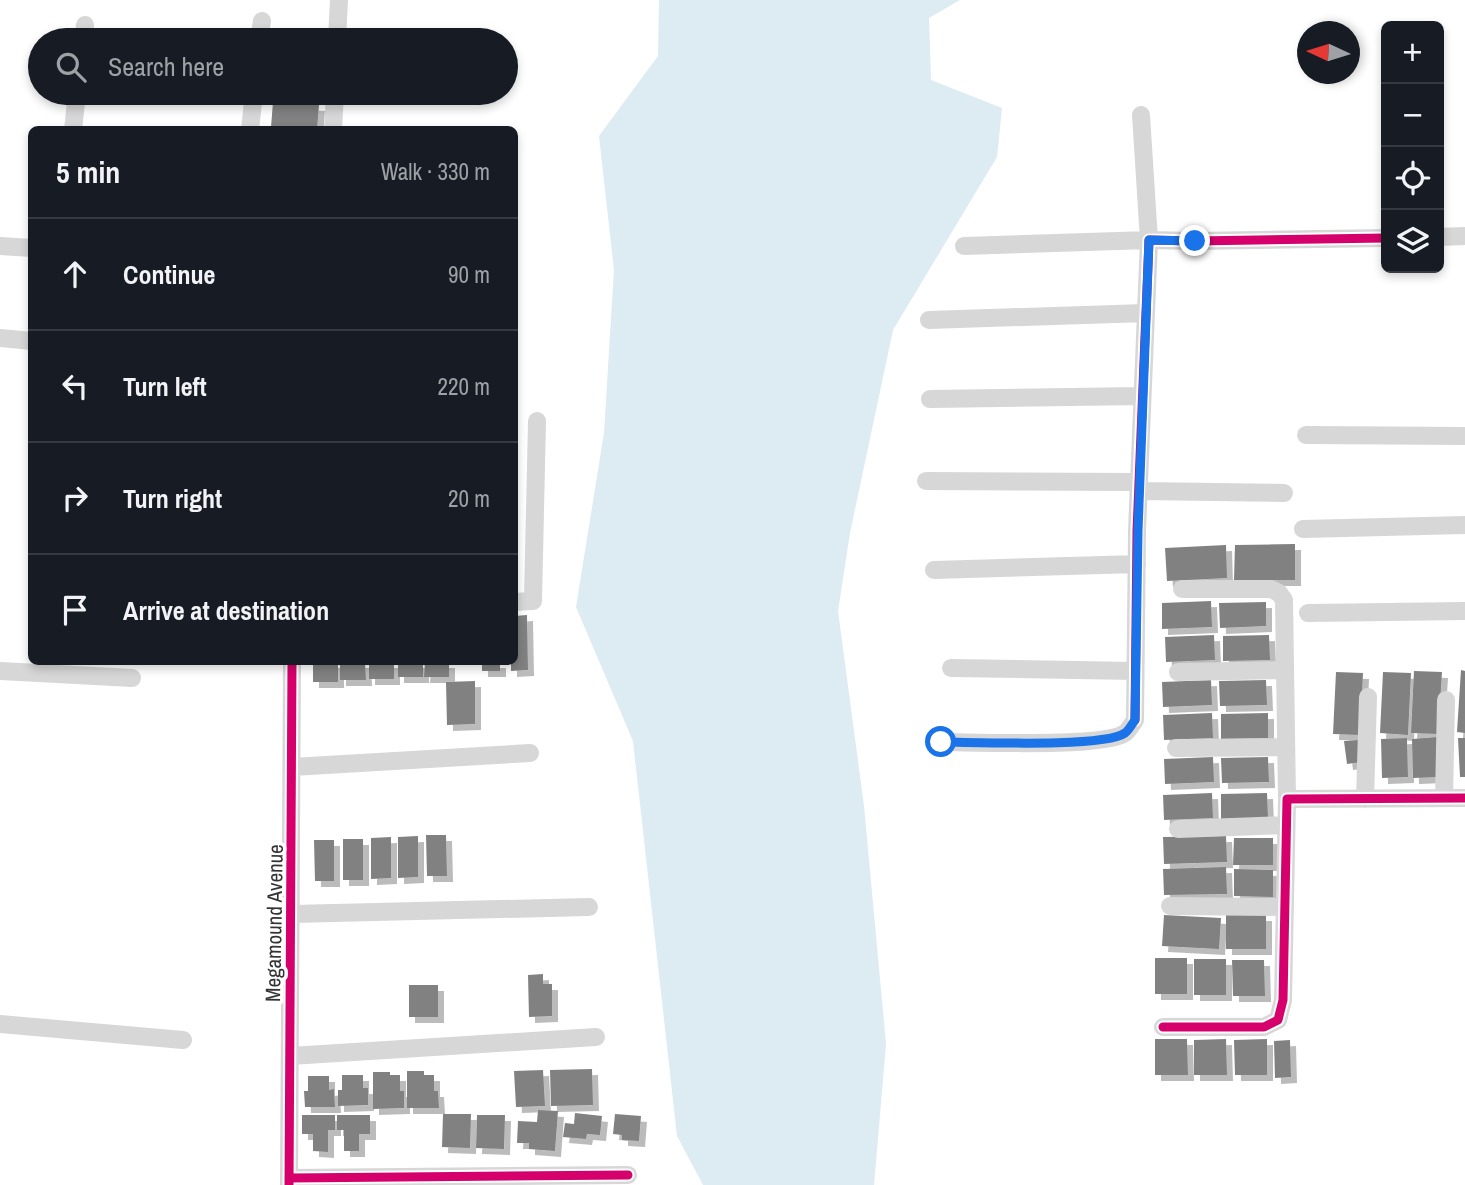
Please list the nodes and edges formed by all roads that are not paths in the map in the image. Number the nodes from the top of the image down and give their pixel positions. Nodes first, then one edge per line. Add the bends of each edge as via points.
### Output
1 (340, 0) edge
2 (262, 21) dead end
3 (261, 28) edge
4 (338, 28) edge
5 (76, 105) edge
6 (253, 105) edge
7 (334, 105) edge
8 (1141, 116) dead end
9 (73, 126) edge
10 (250, 126) edge
11 (333, 126) edge
12 (1465, 236) edge
13 (1444, 237) edge
14 (1381, 238) edge
15 (1149, 240) junction
16 (0, 246) edge
17 (964, 246) dead end
18 (28, 248) edge
19 (1145, 313) junction
20 (929, 320) dead end
21 (0, 338) edge
22 (28, 341) edge
23 (1142, 396) junction
24 (930, 399) dead end
25 (537, 421) dead end
26 (1306, 435) dead end
27 (1465, 436) edge
28 (926, 481) dead end
29 (1139, 487) junction
30 (1284, 493) dead end
31 (1465, 525) edge
32 (1303, 530) dead end
33 (1137, 564) junction
34 (934, 570) dead end
35 (1182, 589) dead end
36 (518, 602) edge
37 (1465, 611) edge
38 (1308, 613) dead end
39 (292, 665) edge
40 (951, 668) dead end
41 (1285, 670) junction
42 (0, 671) edge
43 (1135, 671) junction
44 (1178, 672) dead end
45 (132, 678) dead end
46 (1368, 697) dead end
47 (1446, 700) dead end
48 (941, 742) dead end
49 (1286, 747) junction
50 (1176, 748) dead end
51 (530, 753) dead end
52 (292, 767) junction
53 (1444, 798) junction
54 (1465, 798) edge
55 (1287, 799) junction
56 (1365, 799) junction
57 (1286, 825) junction
58 (1178, 829) dead end
59 (1170, 906) dead end
60 (589, 907) dead end
61 (1285, 907) junction
62 (292, 914) junction
63 (0, 1024) edge
64 (1163, 1027) dead end
65 (596, 1037) dead end
66 (183, 1040) dead end
67 (290, 1056) junction
68 (628, 1175) dead end
69 (289, 1182) edge

1 - 4 street
2 - 3 street
5 - 9 street
6 - 10 street
7 - 11 street
8 - 15 street
12 - 13 street
14 - 15 street
15 - 17 street
15 - 19 street
16 - 18 street
19 - 20 street
19 - 23 street
21 - 22 street
23 - 24 street
23 - 29 street
25 - 36 street via 533,601
26 - 27 street
28 - 29 street
29 - 30 street
29 - 33 street
31 - 32 street
33 - 34 street
33 - 43 street
35 - 41 street via 1271,589 1279,593 1284,600
37 - 38 street
39 - 52 street, Megamound Avenue
40 - 43 street
41 - 44 street
41 - 49 street
42 - 45 street
43 - 48 street via 1135,720 1125,733 1077,742
46 - 56 street
47 - 53 street
49 - 50 street
49 - 55 street
51 - 52 street
52 - 62 street, Megamound Avenue
53 - 54 street
53 - 56 street
55 - 56 street
55 - 57 street
57 - 58 street
57 - 61 street
59 - 61 street
60 - 62 street
61 - 64 street via 1283,1000 1278,1020 1264,1027
62 - 67 street, Megamound Avenue
63 - 66 street
65 - 67 street
67 - 69 street, Megamound Avenue
68 - 69 street

